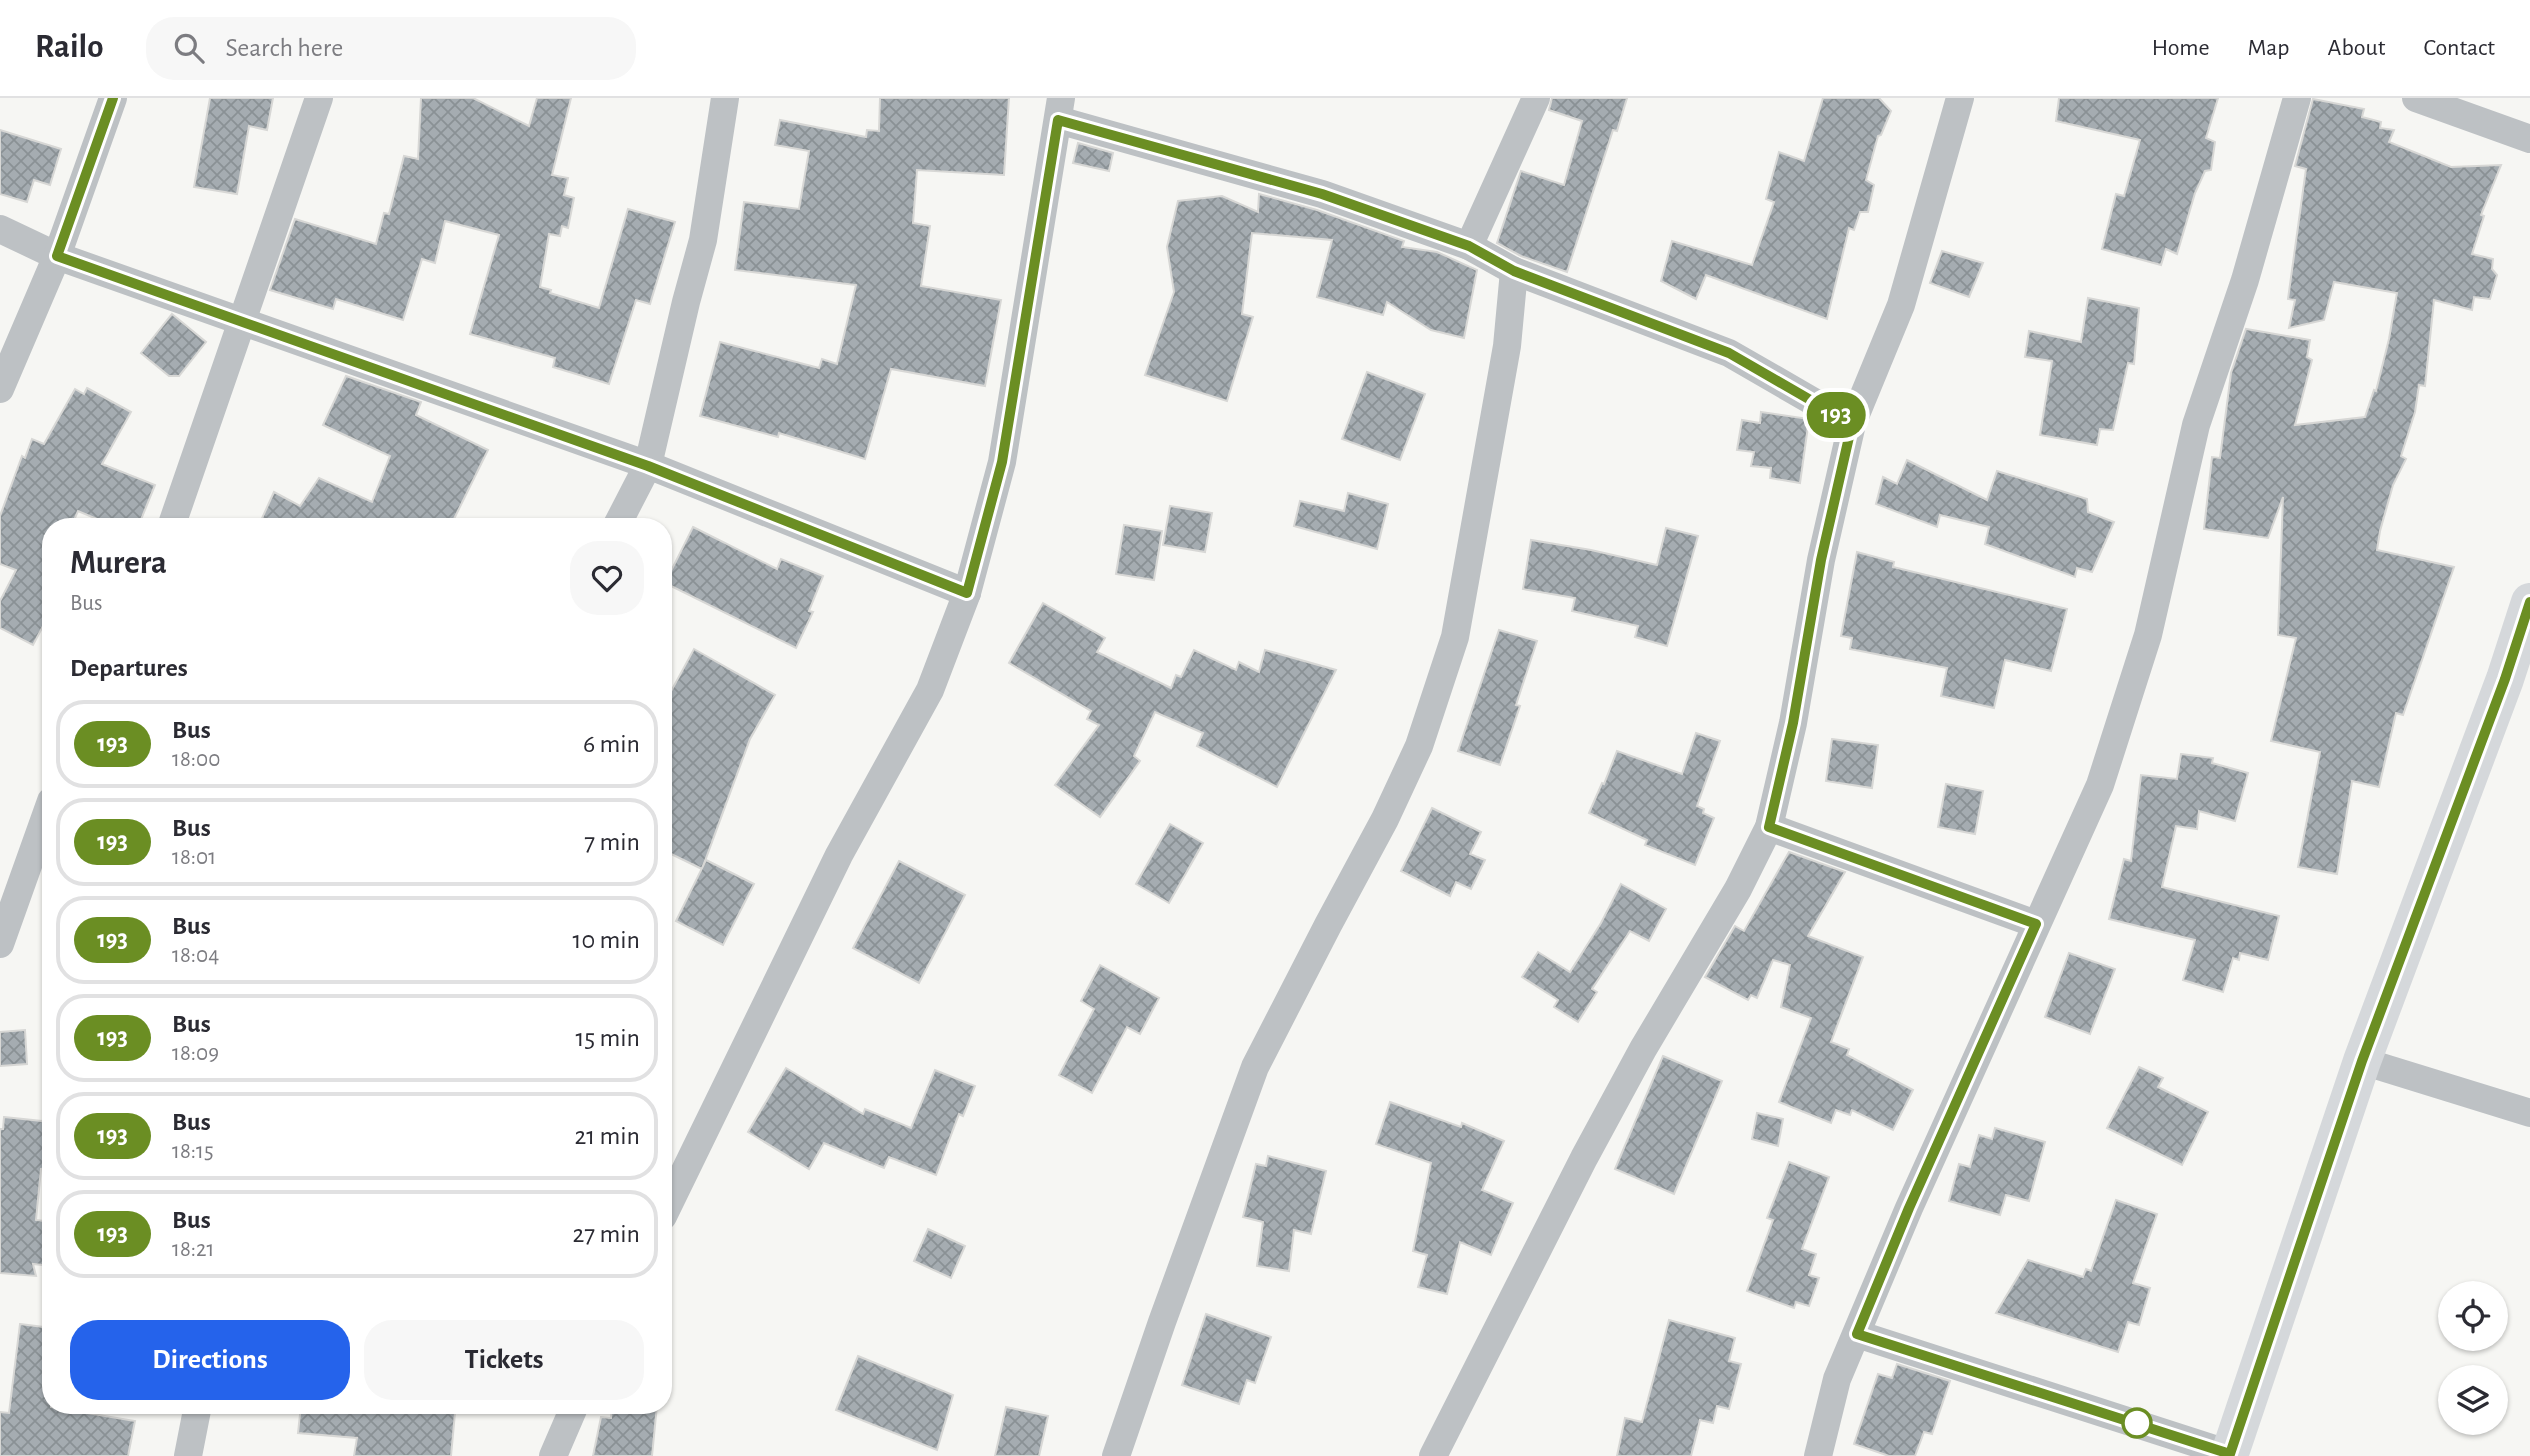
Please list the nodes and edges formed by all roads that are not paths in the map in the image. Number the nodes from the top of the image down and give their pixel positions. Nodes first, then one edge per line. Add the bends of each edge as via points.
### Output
1 (113, 98) edge
2 (319, 98) edge
3 (725, 98) edge
4 (1536, 98) edge
5 (1960, 98) edge
6 (2297, 98) edge
7 (2416, 98) edge
8 (1060, 109) edge
9 (2530, 139) edge
10 (0, 229) edge
11 (1469, 246) junction
12 (57, 256) junction
13 (1514, 271) junction
14 (240, 321) junction
15 (0, 389) edge
16 (1852, 424) junction
17 (648, 466) junction
18 (174, 518) edge
19 (622, 518) edge
20 (967, 593) junction
21 (2530, 602) edge
22 (42, 826) edge
23 (1769, 827) junction
24 (2036, 924) junction
25 (0, 944) edge
26 (2362, 1061) junction
27 (2530, 1113) edge
28 (672, 1198) edge
29 (1857, 1334) junction
30 (196, 1414) edge
31 (571, 1414) edge
32 (2230, 1455) edge
33 (188, 1456) edge
34 (554, 1456) edge
35 (1116, 1456) edge
36 (1433, 1456) edge
37 (1818, 1456) edge

1 - 12 street
2 - 14 street
3 - 17 street via 703,240
4 - 11 street
5 - 16 street via 1901,305
6 - 24 street via 2245,280 2196,425 2148,635 2100,785
7 - 9 street
8 - 11 street
8 - 20 street via 1002,462
10 - 12 street
11 - 13 street
12 - 14 street
12 - 15 street
13 - 16 street via 1729,353
13 - 35 street via 1507,346 1455,637 1419,746 1255,1067
14 - 17 street
14 - 18 street
16 - 23 street
17 - 19 street
17 - 20 street
20 - 28 street via 930,690 839,855
21 - 26 street
22 - 25 street
23 - 24 street
23 - 36 street via 1584,1158
24 - 29 street
26 - 27 street
26 - 32 street
29 - 32 street
29 - 37 street via 1838,1379
30 - 33 street
31 - 34 street

